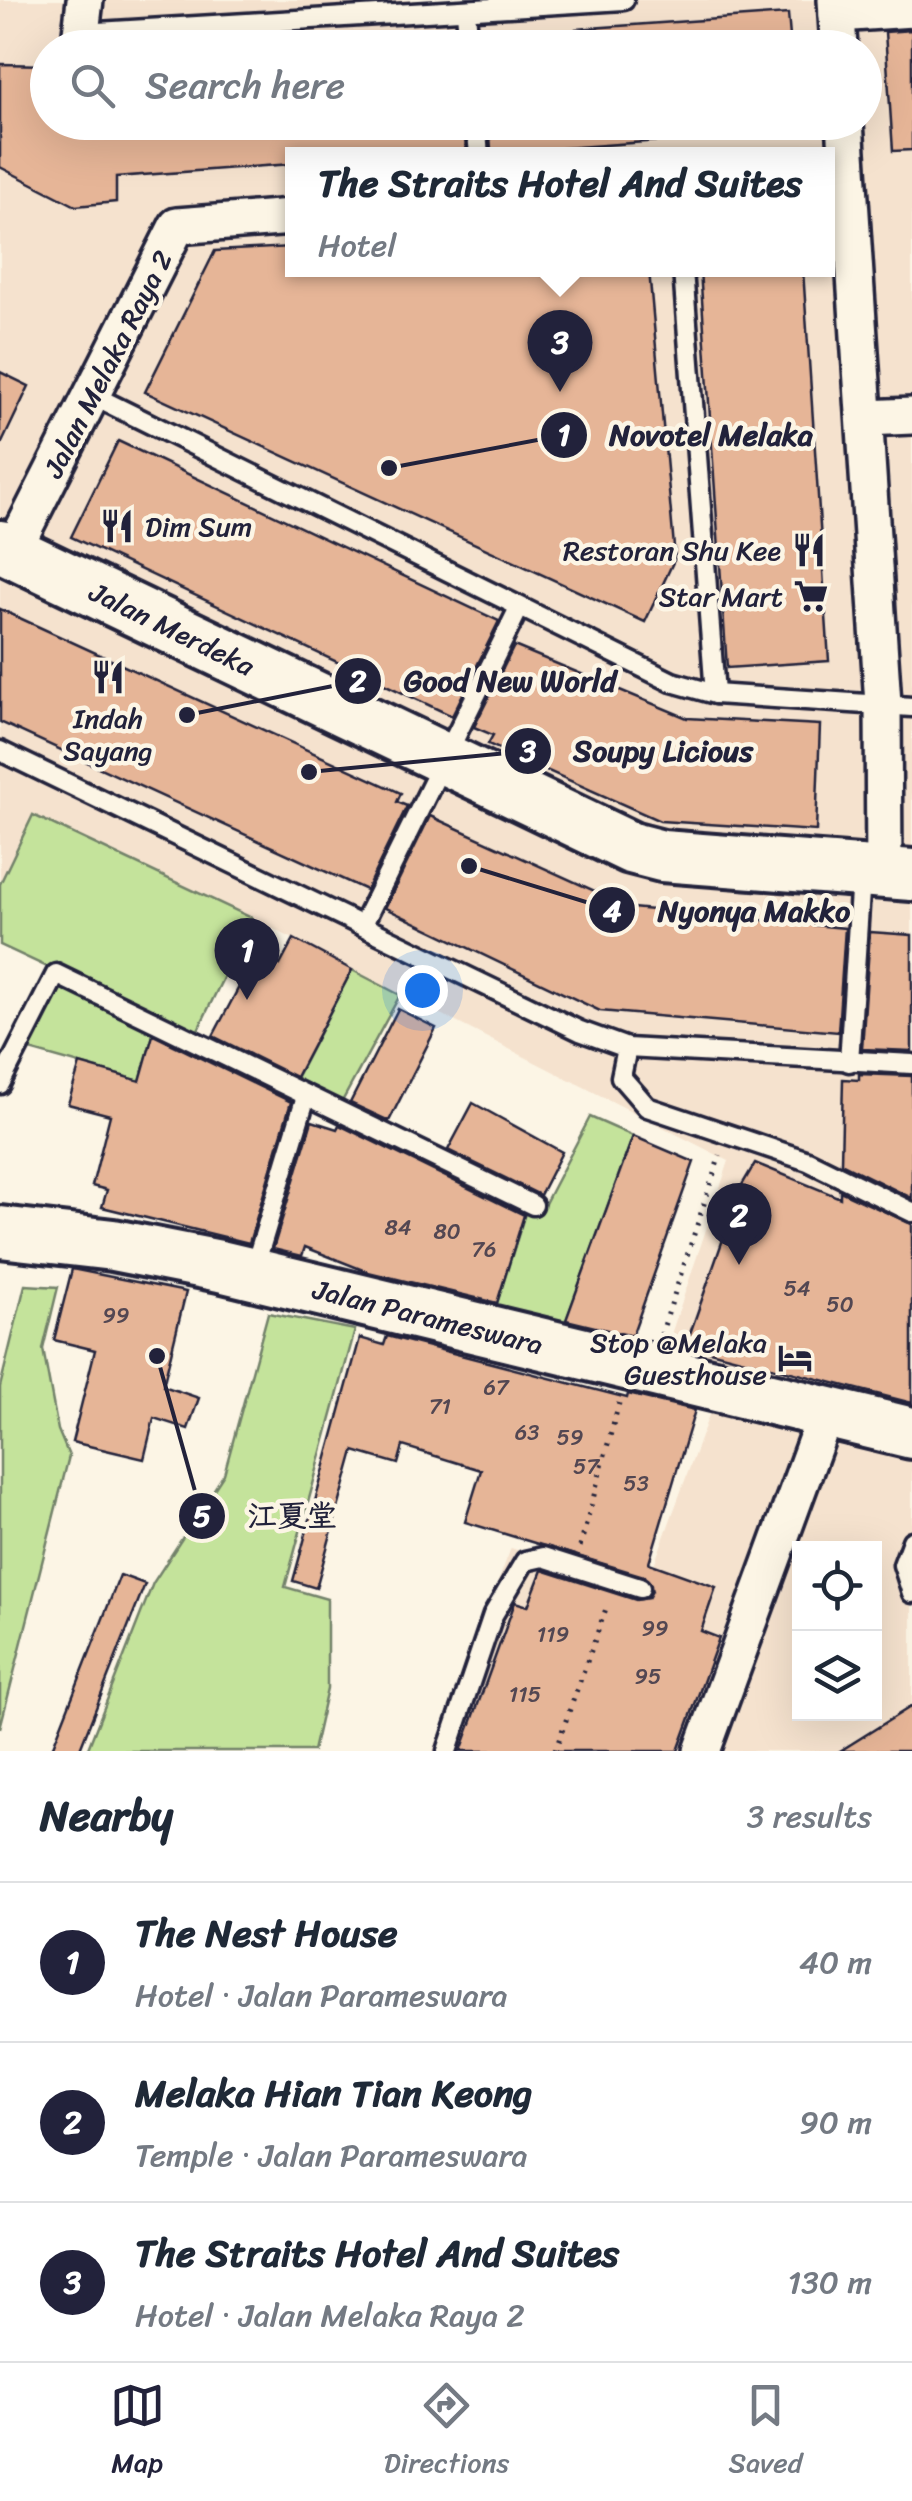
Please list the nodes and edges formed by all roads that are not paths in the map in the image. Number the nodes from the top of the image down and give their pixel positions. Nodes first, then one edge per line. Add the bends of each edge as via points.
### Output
1 (624, 0) edge
2 (373, 9) edge
3 (912, 9) edge
4 (466, 12) junction
5 (83, 16) edge
6 (837, 21) edge
7 (468, 30) edge
8 (843, 140) edge
9 (838, 174) edge
10 (285, 218) edge
11 (684, 277) edge
12 (92, 396) junction
13 (912, 416) edge
14 (866, 418) junction
15 (6, 554) edge
16 (520, 608) junction
17 (715, 694) junction
18 (897, 706) edge
19 (0, 751) edge
20 (444, 760) junction
21 (886, 872) edge
22 (363, 924) junction
23 (627, 1048) junction
24 (849, 1062) junction
25 (912, 1064) edge
26 (0, 1084) edge
27 (306, 1096) junction
28 (533, 1204) dead end
29 (912, 1212) edge
30 (0, 1232) edge
31 (252, 1274) junction
32 (826, 1413) junction
33 (912, 1432) edge
34 (912, 1541) edge
35 (640, 1588) dead end
36 (912, 1593) edge
37 (447, 1751) edge
38 (702, 1751) edge

1 - 4 lane
2 - 4 lane
2 - 5 lane
3 - 6 street
4 - 7 lane
8 - 9 street
9 - 14 street
10 - 12 street, Jalan Melaka Raya 2 via 177,226
11 - 17 lane
12 - 15 street, Jalan Melaka Raya 2
12 - 16 lane
13 - 14 street
14 - 18 street
15 - 20 main road, Jalan Merdeka
16 - 17 lane via 672,682
16 - 20 lane
17 - 18 lane
18 - 21 street
19 - 22 lane
20 - 21 main road, Jalan Merdeka via 631,848 662,856
20 - 22 lane
21 - 24 lane
22 - 23 lane
23 - 24 lane
23 - 29 lane via 621,1078 647,1107 808,1162
24 - 25 lane
26 - 27 lane via 56,974
27 - 28 lane
27 - 31 lane
30 - 31 main road, Jalan Parameswara via 113,1244
31 - 32 main road, Jalan Parameswara
32 - 33 main road, Jalan Parameswara
32 - 38 street
34 - 36 lane via 903,1565
35 - 37 lane via 543,1557 524,1561 493,1615

